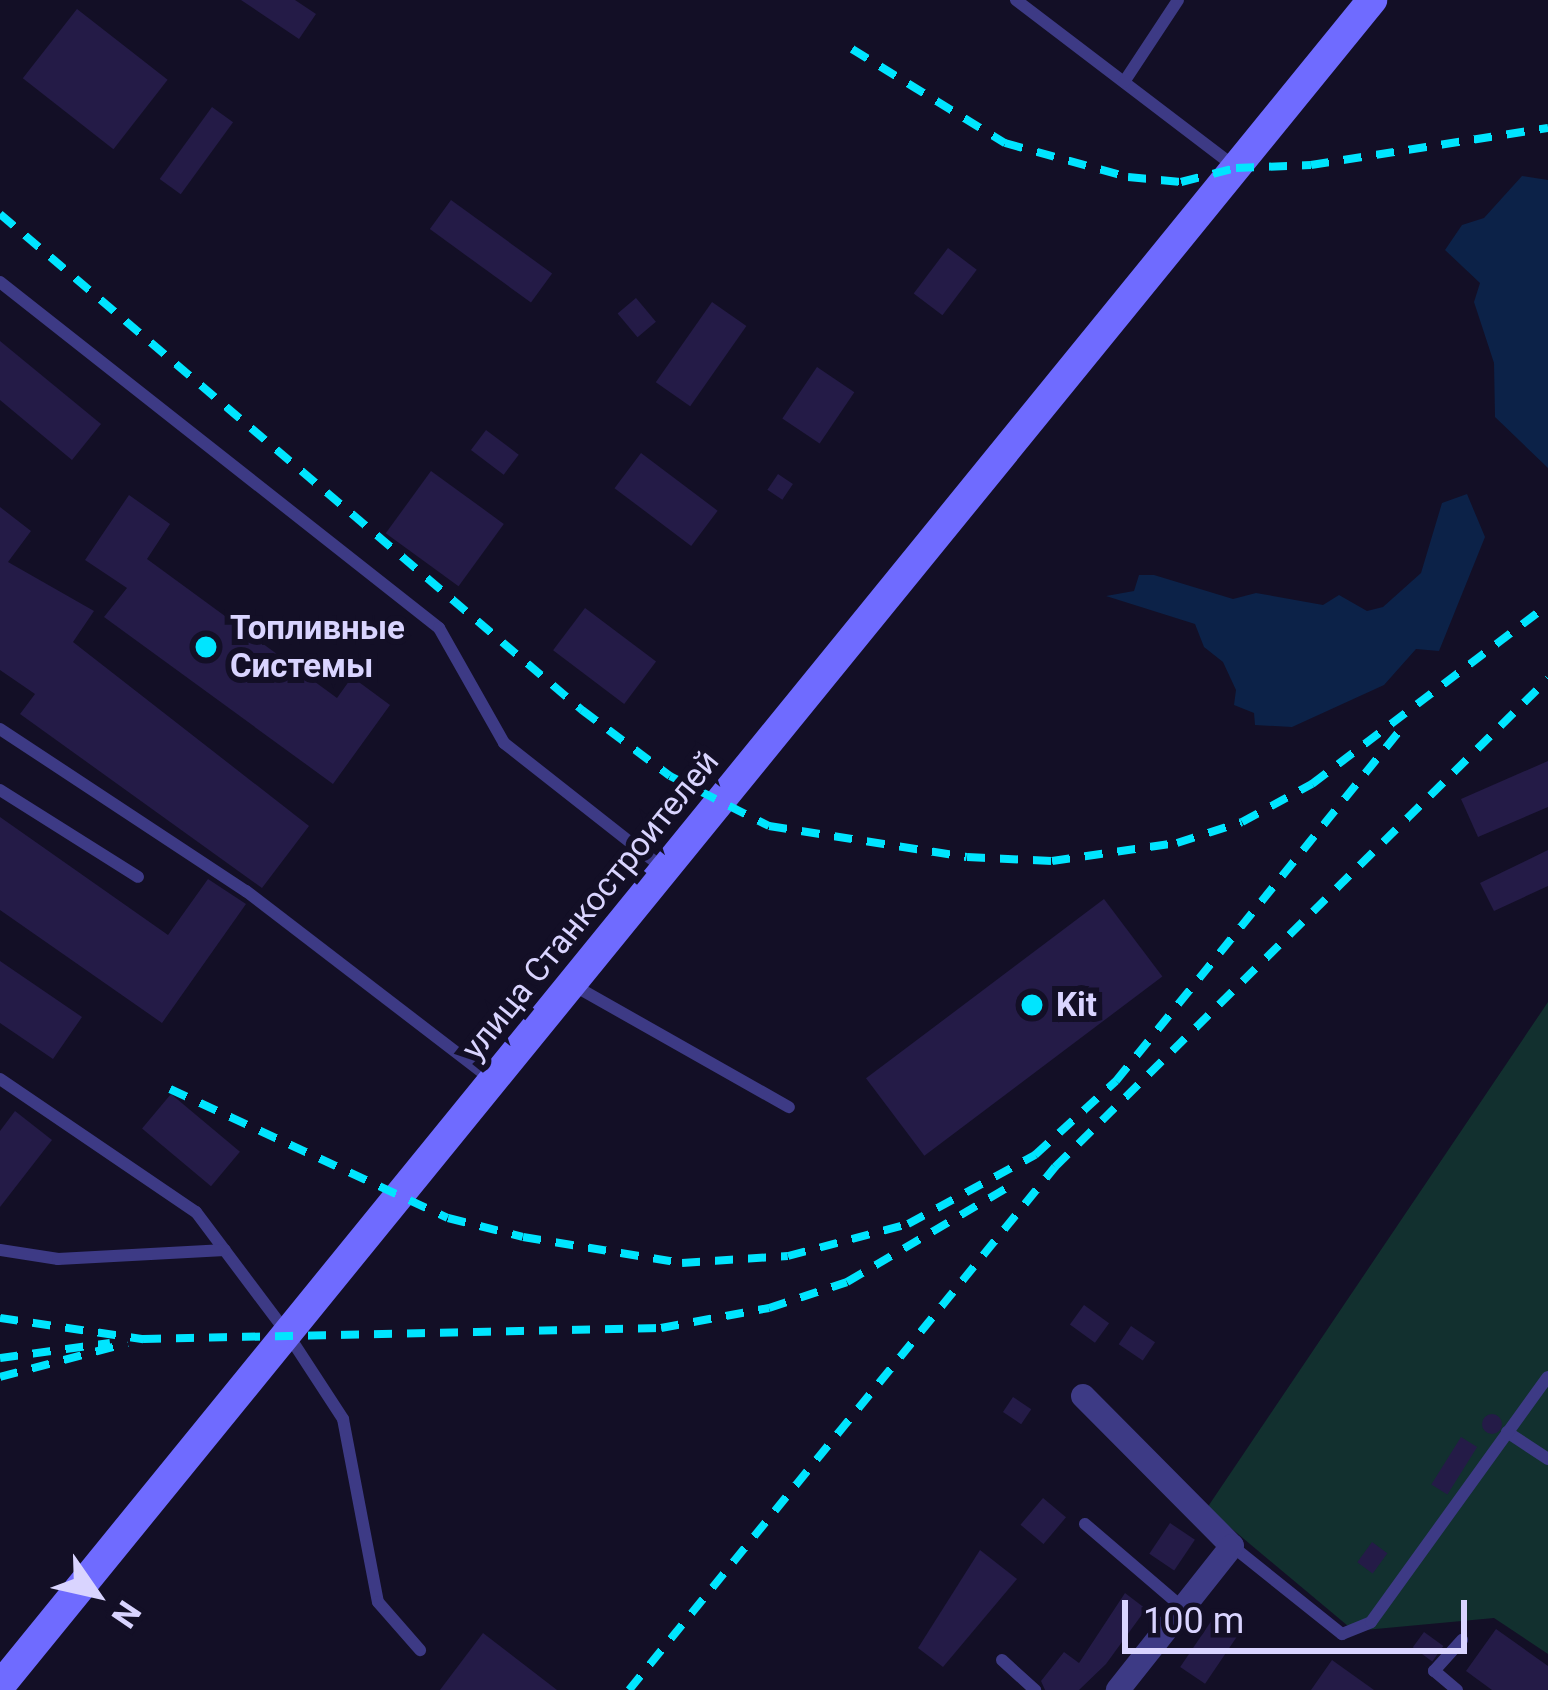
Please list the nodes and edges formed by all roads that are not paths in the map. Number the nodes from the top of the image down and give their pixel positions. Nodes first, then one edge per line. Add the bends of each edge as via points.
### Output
1 (1016, 0) edge
2 (1178, 0) edge
3 (1372, 0) edge
4 (1124, 82) junction
5 (1236, 168) junction
6 (0, 282) edge
7 (0, 729) edge
8 (0, 790) edge
9 (665, 869) junction
10 (138, 878) dead end
11 (572, 984) junction
12 (0, 1079) edge
13 (493, 1081) junction
14 (789, 1107) dead end
15 (0, 1250) edge
16 (225, 1250) junction
17 (287, 1334) junction
18 (1548, 1376) edge
19 (1083, 1396) dead end
20 (1507, 1432) junction
21 (1548, 1459) edge
22 (1085, 1524) dead end
23 (1232, 1546) junction
24 (1183, 1608) junction
25 (1462, 1640) dead end
26 (420, 1650) dead end
27 (1002, 1660) dead end
28 (0, 1686) edge
29 (1035, 1690) edge
30 (1118, 1690) edge
31 (1457, 1690) edge

1 - 4 lane
2 - 4 lane
3 - 5 main road, улица Станкостроителей
4 - 5 lane
5 - 9 main road, улица Станкостроителей
6 - 9 lane via 440,628 504,743
7 - 13 lane via 246,891
8 - 10 lane
9 - 11 main road, улица Станкостроителей
11 - 13 main road, улица Станкостроителей
11 - 14 lane
12 - 16 lane via 196,1212
13 - 17 main road, улица Станкостроителей
15 - 16 lane via 58,1259
16 - 17 lane
17 - 26 lane via 343,1419 378,1602
17 - 28 main road, улица Станкостроителей
18 - 20 lane
19 - 23 street
20 - 21 lane
20 - 23 lane via 1371,1622 1357,1628 1342,1634
22 - 24 lane
23 - 24 street
24 - 30 street
25 - 31 lane via 1434,1671
27 - 29 lane

